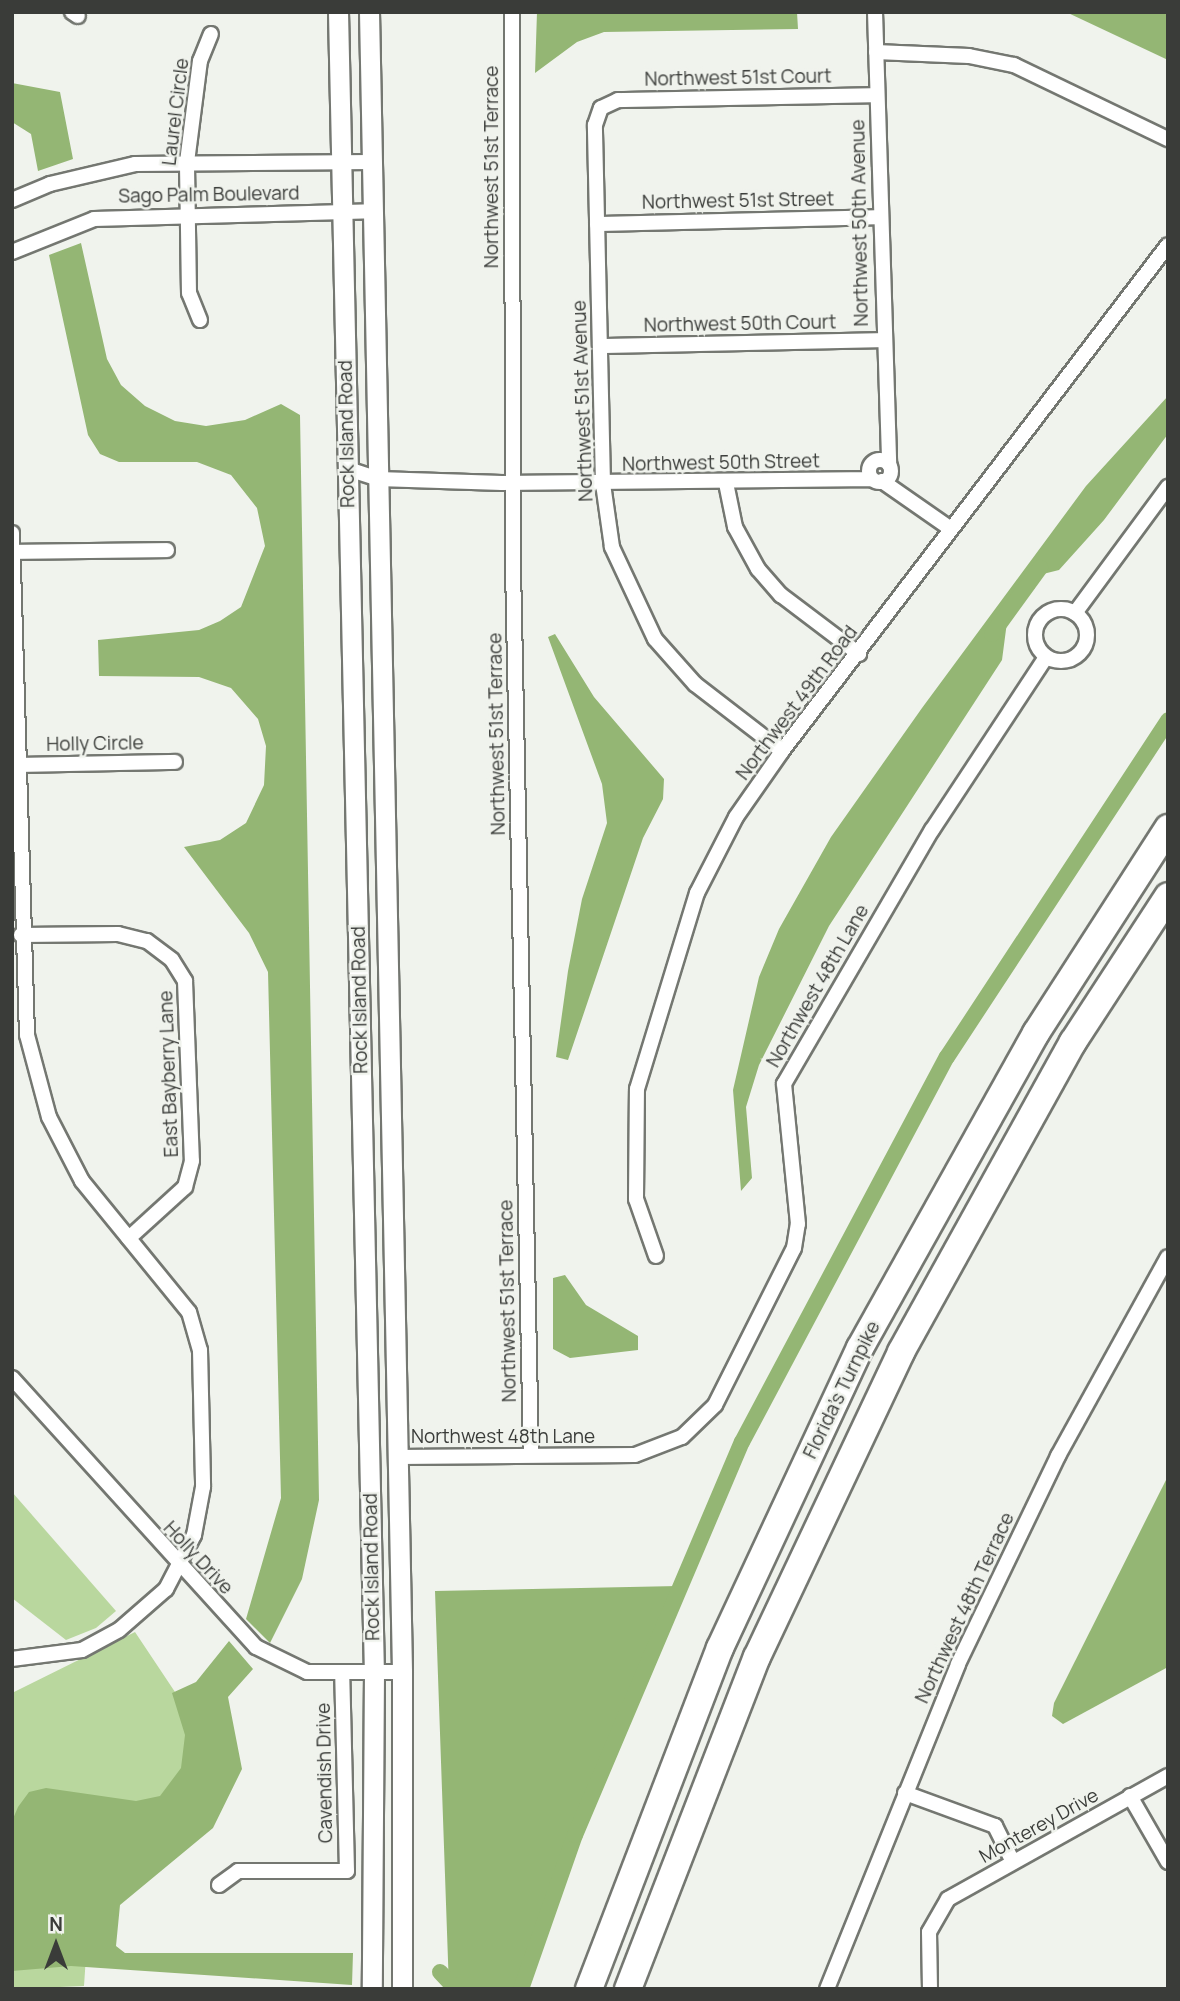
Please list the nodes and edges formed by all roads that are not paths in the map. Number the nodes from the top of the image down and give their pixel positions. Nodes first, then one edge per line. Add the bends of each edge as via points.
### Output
1 (338, 12) edge
2 (369, 12) edge
3 (512, 12) edge
4 (875, 12) edge
5 (211, 33) dead end
6 (876, 52) junction
7 (877, 95) junction
8 (601, 108) joint
9 (1168, 139) edge
10 (187, 162) junction
11 (340, 162) junction
12 (371, 162) junction
13 (12, 200) edge
14 (372, 211) junction
15 (188, 212) junction
16 (341, 212) junction
17 (879, 217) junction
18 (597, 223) junction
19 (1168, 245) edge
20 (12, 251) edge
21 (200, 320) dead end
22 (881, 340) junction
23 (600, 346) junction
24 (348, 470) junction
25 (880, 471) junction
26 (378, 479) junction
27 (515, 482) junction
28 (726, 483) junction
29 (603, 484) junction
30 (1168, 487) edge
31 (951, 529) junction
32 (12, 533) edge
33 (167, 550) dead end
34 (13, 552) edge
35 (1079, 607) junction
36 (859, 654) junction
37 (1046, 657) junction
38 (782, 751) junction
39 (175, 762) dead end
40 (14, 765) edge
41 (1168, 828) edge
42 (1168, 896) edge
43 (21, 935) junction
44 (20, 1037) edge
45 (129, 1238) junction
46 (656, 1256) dead end
47 (1168, 1257) edge
48 (12, 1378) edge
49 (531, 1455) junction
50 (398, 1457) junction
51 (181, 1570) junction
52 (12, 1659) edge
53 (374, 1672) junction
54 (402, 1672) junction
55 (342, 1673) junction
56 (1168, 1776) edge
57 (905, 1793) junction
58 (1130, 1797) junction
59 (1013, 1862) junction
60 (1168, 1862) edge
61 (219, 1885) dead end
62 (372, 1989) edge
63 (402, 1989) edge
64 (589, 1989) edge
65 (628, 1989) edge
66 (827, 1989) edge
67 (930, 1989) edge

1 - 11 main road, Rock Island Road
2 - 12 main road, Rock Island Road
3 - 27 street, Northwest 51st Terrace
4 - 6 street, Northwest 50th Avenue
5 - 10 street, Laurel Circle via 200,61
6 - 7 street, Northwest 50th Avenue
6 - 9 street via 969,56 1014,65
7 - 8 street, Northwest 51st Court via 618,100
7 - 17 street, Northwest 50th Avenue
8 - 18 street, Northwest 51st Avenue via 595,125
10 - 11 street, Sago Palm Boulevard
10 - 13 street, Sago Palm Boulevard via 94,172
10 - 15 street, Laurel Circle
11 - 12 street, Sago Palm Boulevard
11 - 16 main road, Rock Island Road
12 - 14 main road, Rock Island Road
14 - 16 street, Sago Palm Boulevard
14 - 26 main road, Rock Island Road
15 - 16 street, Sago Palm Boulevard
15 - 20 street, Sago Palm Boulevard via 94,219
15 - 21 street, Laurel Circle via 189,293
16 - 24 main road, Rock Island Road
17 - 18 street, Northwest 51st Street
17 - 22 street, Northwest 50th Avenue
18 - 23 street, Northwest 51st Avenue
19 - 31 street, Northwest 49th Road
22 - 23 street, Northwest 50th Court
22 - 25 street, Northwest 50th Avenue via 884,433
23 - 29 street, Northwest 51st Avenue
24 - 26 street, Northwest 50th Street
24 - 53 main road, Rock Island Road
25 - 28 street, Northwest 50th Street via 845,479
25 - 31 street
26 - 27 street, Northwest 50th Street
26 - 50 main road, Rock Island Road
27 - 29 street, Northwest 50th Street
27 - 49 street, Northwest 51st Terrace
28 - 29 street, Northwest 50th Street
28 - 36 street via 735,527 758,569 781,595
29 - 38 street, Northwest 51st Avenue via 612,547 655,639 695,684
30 - 35 street
31 - 36 street, Northwest 49th Road
32 - 34 street
33 - 34 street
34 - 40 street
35 - 37 street via 1057,609 1041,617 1034,634
35 - 37 street via 1086,625 1083,649 1071,660
36 - 38 street, Northwest 49th Road
37 - 49 street, Northwest 48th Lane via 932,830 784,1084 798,1224 794,1248 715,1405 682,1437 646,1452
38 - 46 street, Northwest 49th Road via 736,817 697,894 637,1089 636,1199
39 - 40 street, Holly Circle
40 - 43 street
41 - 64 highway, Florida's Turnpike via 1036,1034 860,1348 720,1648
42 - 65 highway, Florida's Turnpike via 1073,1042 901,1352 757,1657
43 - 44 street
43 - 45 street, East Bayberry Lane via 128,936 172,960 185,981 192,1161 185,1187
44 - 45 street via 49,1117 82,1181
45 - 51 street via 189,1312 200,1350 203,1487
47 - 57 street, Northwest 48th Terrace via 1058,1456 958,1664
48 - 51 street, Holly Drive
49 - 50 street, Northwest 48th Lane
50 - 54 main road, Rock Island Road
51 - 52 street via 119,1630 82,1650
51 - 55 street, Holly Drive via 280,1664
53 - 54 street, Holly Drive
53 - 55 street, Holly Drive
53 - 62 main road, Rock Island Road
54 - 63 main road, Rock Island Road
55 - 61 street, Cavendish Drive via 346,1871 238,1871
56 - 58 street, Monterey Drive
57 - 59 street via 995,1826
57 - 66 street, Northwest 48th Terrace
58 - 59 street, Monterey Drive
58 - 60 street
59 - 67 street, Monterey Drive via 948,1899 934,1914

